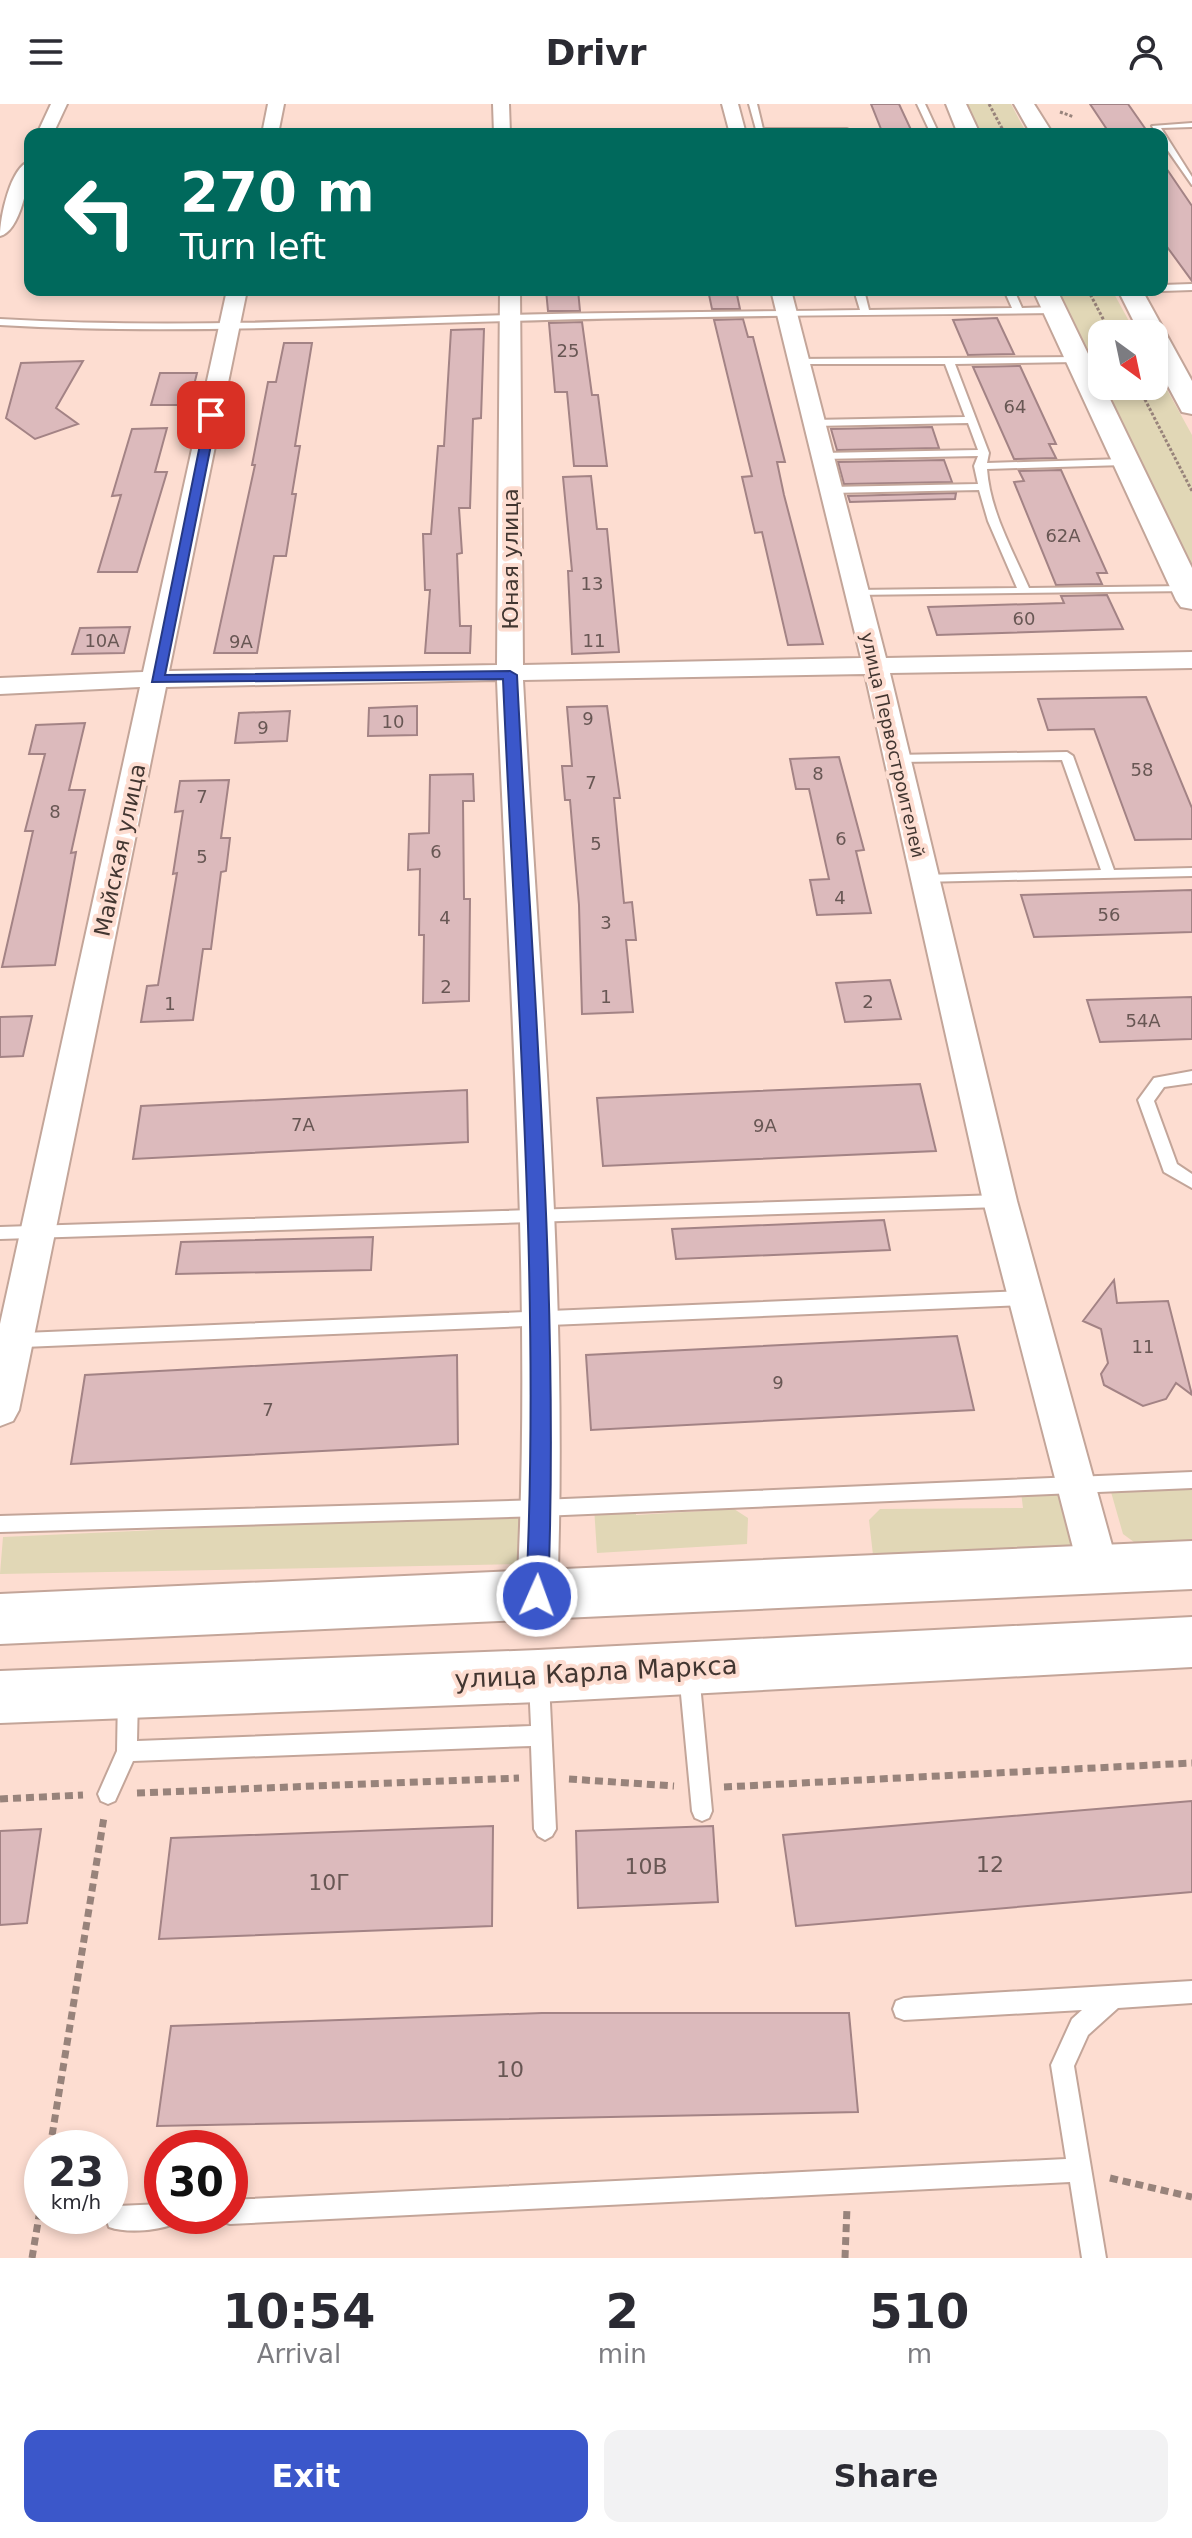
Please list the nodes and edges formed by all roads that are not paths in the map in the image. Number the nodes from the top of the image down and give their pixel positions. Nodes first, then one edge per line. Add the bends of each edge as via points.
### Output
1 (59, 104) edge
2 (276, 104) edge
3 (501, 104) edge
4 (730, 104) edge
5 (753, 104) edge
6 (921, 104) edge
7 (956, 104) edge
8 (1024, 104) edge
9 (1192, 125) edge
10 (48, 128) edge
11 (271, 128) edge
12 (502, 128) edge
13 (736, 128) edge
14 (759, 128) edge
15 (932, 128) edge
16 (966, 128) edge
17 (1038, 128) edge
18 (1157, 128) edge
19 (1168, 149) edge
20 (1176, 166) junction
21 (1192, 166) edge
22 (24, 179) edge
23 (1192, 183) edge
24 (0, 231) edge
25 (1192, 287) edge
26 (1168, 288) edge
27 (236, 296) edge
28 (861, 296) edge
29 (1012, 296) edge
30 (1133, 296) edge
31 (1049, 300) edge
32 (785, 301) edge
33 (511, 304) edge
34 (1018, 310) junction
35 (865, 312) junction
36 (1146, 320) edge
37 (0, 322) edge
38 (229, 327) junction
39 (1076, 359) junction
40 (796, 361) junction
41 (949, 361) junction
42 (1168, 361) edge
43 (1192, 406) edge
44 (971, 420) junction
45 (813, 423) junction
46 (984, 453) junction
47 (821, 456) junction
48 (1124, 462) junction
49 (979, 466) junction
50 (982, 487) junction
51 (830, 490) junction
52 (1024, 590) junction
53 (856, 593) junction
54 (1189, 594) edge
55 (1192, 660) edge
56 (876, 667) junction
57 (510, 675) junction
58 (157, 679) junction
59 (0, 686) edge
60 (897, 758) junction
61 (1192, 872) edge
62 (1109, 874) junction
63 (925, 879) junction
64 (1192, 1077) edge
65 (1192, 1182) edge
66 (1000, 1201) junction
67 (535, 1218) junction
68 (0, 1233) edge
69 (37, 1233) junction
70 (1026, 1298) junction
71 (536, 1318) junction
72 (8, 1341) edge
73 (0, 1410) edge
74 (1192, 1480) edge
75 (1075, 1485) junction
76 (541, 1508) junction
77 (0, 1524) edge
78 (1192, 1565) edge
79 (1098, 1567) junction
80 (537, 1596) junction
81 (0, 1619) edge
82 (1192, 1642) edge
83 (689, 1668) junction
84 (538, 1676) junction
85 (128, 1693) junction
86 (0, 1697) edge
87 (541, 1736) junction
88 (127, 1751) junction
89 (108, 1794) road end
90 (702, 1811) dead end
91 (545, 1829) dead end
92 (1192, 1992) edge
93 (1114, 1996) junction
94 (904, 2009) dead end
95 (1078, 2170) junction
96 (248, 2211) edge
97 (1094, 2258) edge

1 - 10 street
2 - 11 street
3 - 12 street
4 - 13 street
5 - 14 lane
6 - 15 lane
7 - 16 main road
8 - 17 main road
9 - 18 lane
19 - 20 lane
20 - 21 lane
20 - 23 lane
22 - 24 street
25 - 26 lane
27 - 38 street, Майская улица
28 - 35 lane
29 - 34 lane
30 - 36 main road
31 - 34 lane
31 - 39 main road
32 - 33 lane
32 - 35 lane
32 - 40 street, улица Первостроителей
33 - 38 lane
33 - 57 street, Юная улица
34 - 35 lane
37 - 38 lane
38 - 58 street, Майская улица
39 - 41 lane
39 - 48 main road
40 - 41 lane
40 - 45 street, улица Первостроителей
41 - 44 lane
42 - 43 main road
44 - 45 lane
44 - 46 lane
45 - 47 street, улица Первостроителей
46 - 47 lane
46 - 49 lane
47 - 51 street, улица Первостроителей
48 - 49 lane
48 - 54 main road
49 - 50 lane
50 - 51 lane
50 - 52 lane
51 - 53 street, улица Первостроителей
52 - 53 lane
52 - 54 lane
53 - 56 street, улица Первостроителей
55 - 56 street
56 - 57 street
56 - 60 street, улица Первостроителей
57 - 58 street
57 - 67 street, Юная улица
58 - 59 street
58 - 69 street, Майская улица
60 - 62 lane via 1067,756
60 - 63 street, улица Первостроителей
61 - 62 lane
62 - 63 lane
63 - 66 street, улица Первостроителей
64 - 65 lane via 1159,1082 1146,1100 1170,1168
66 - 67 lane
66 - 70 street, улица Первостроителей
67 - 69 lane
67 - 71 street, Юная улица
68 - 69 lane
69 - 72 street, Майская улица
70 - 71 lane
70 - 75 street, улица Первостроителей
71 - 72 lane
71 - 76 street, Юная улица
72 - 73 street, Майская улица
74 - 75 lane
75 - 76 lane
75 - 79 street, улица Первостроителей
76 - 77 lane
76 - 80 street, Юная улица
78 - 79 main road
79 - 80 main road
80 - 81 main road
82 - 83 main road, улица Карла Маркса
83 - 84 main road, улица Карла Маркса
83 - 90 lane
84 - 85 main road, улица Карла Маркса
84 - 87 lane
85 - 86 main road, улица Карла Маркса
85 - 88 lane
87 - 88 lane
87 - 91 lane
88 - 89 lane
92 - 93 lane
93 - 94 lane
93 - 95 lane via 1080,2027 1062,2065
95 - 96 lane
95 - 97 lane

